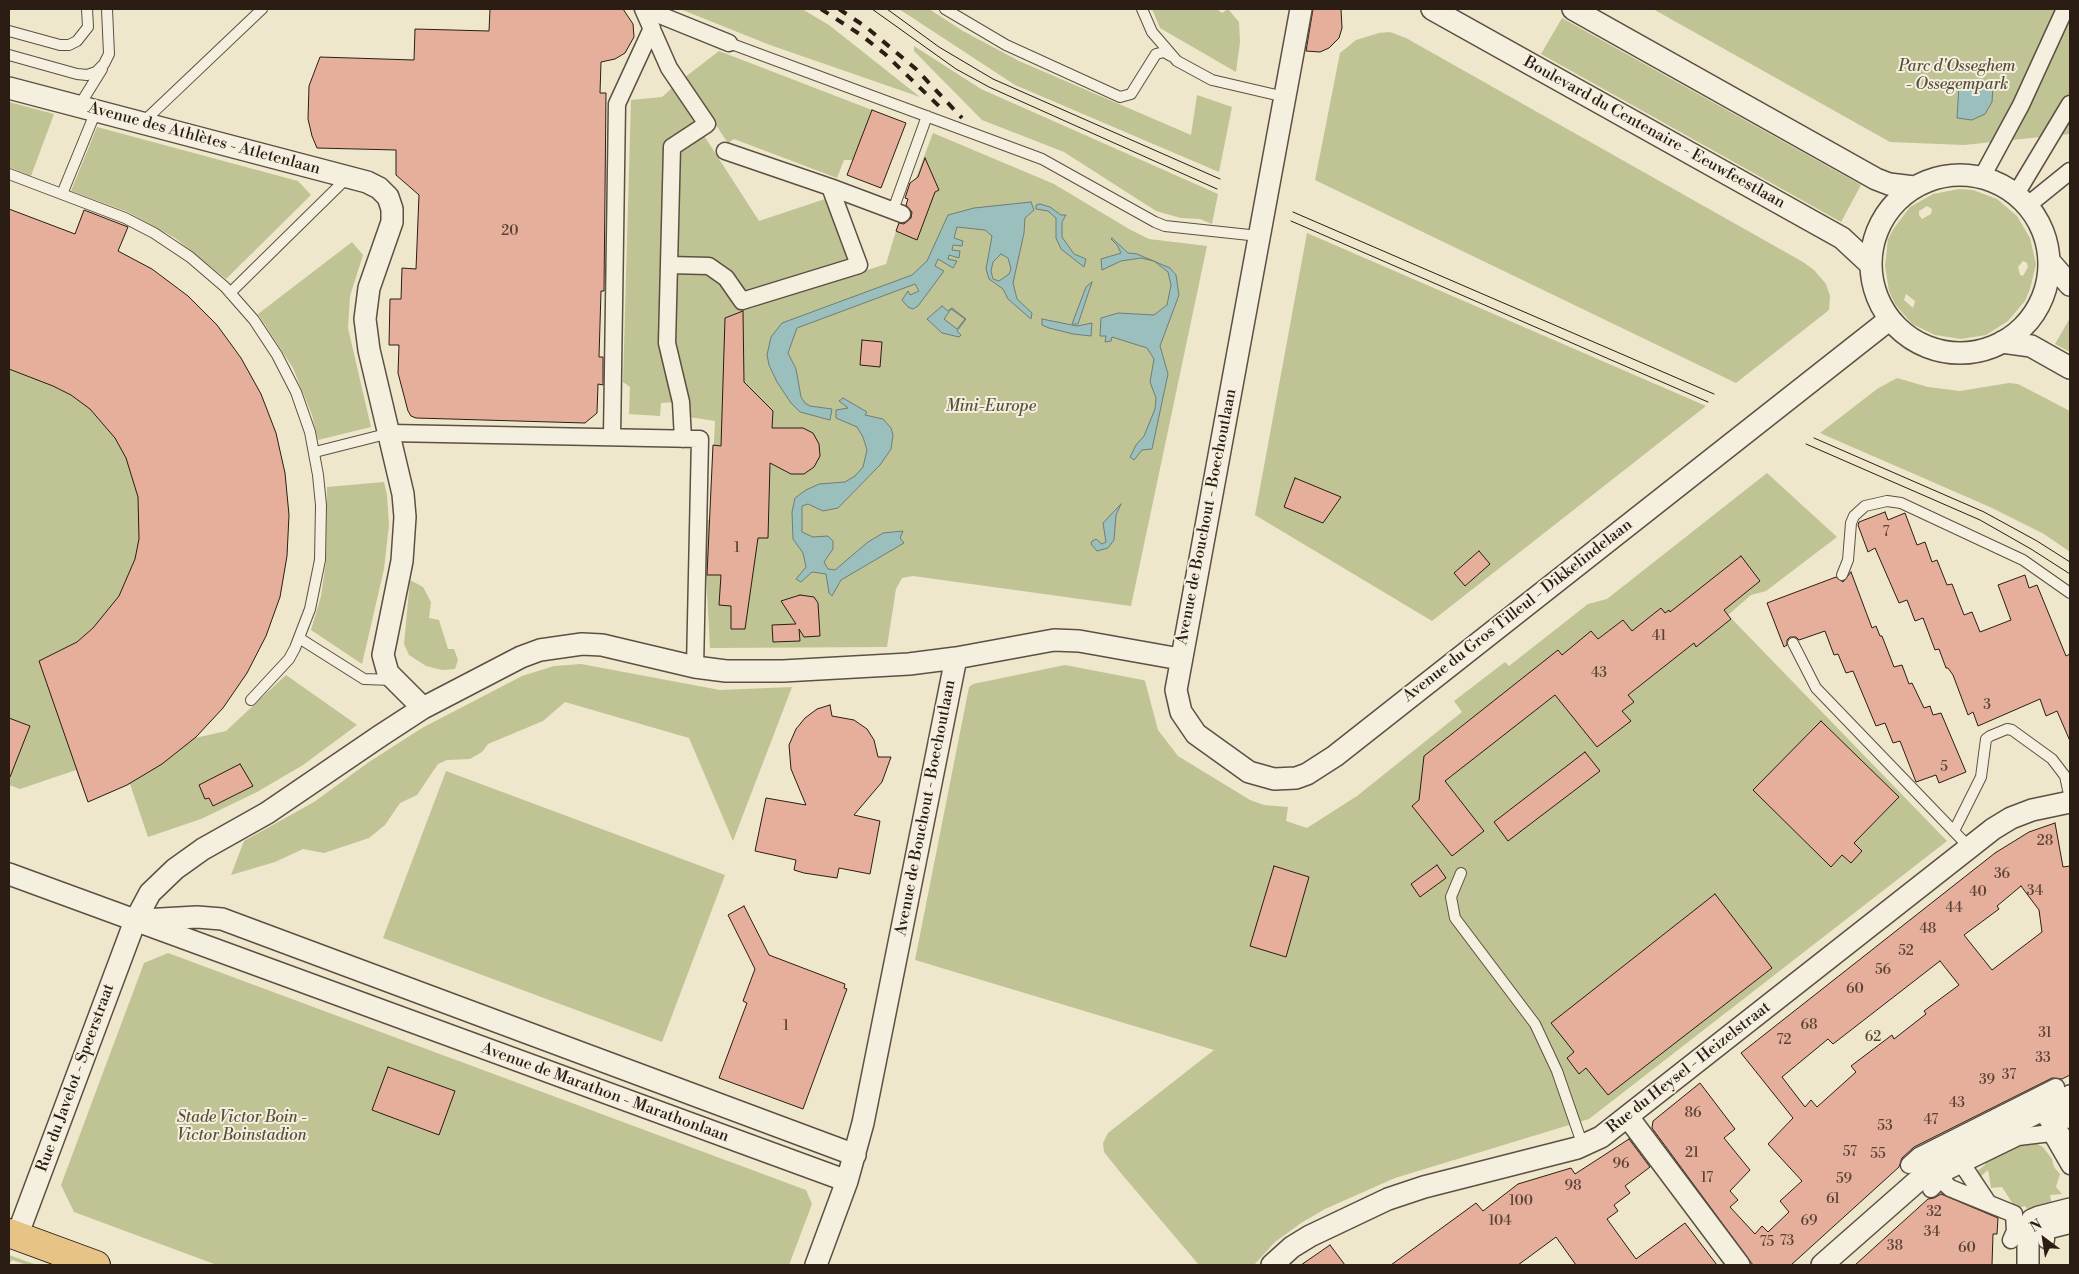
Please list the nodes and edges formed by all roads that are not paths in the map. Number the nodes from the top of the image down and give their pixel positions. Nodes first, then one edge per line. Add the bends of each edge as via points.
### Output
1 (87, 9) edge
2 (107, 9) edge
3 (262, 9) edge
4 (644, 9) edge
5 (944, 9) edge
6 (1142, 9) edge
7 (1301, 9) edge
8 (1432, 9) edge
9 (1573, 9) edge
10 (2065, 9) edge
11 (652, 28) junction
12 (9, 31) edge
13 (729, 43) joint
14 (9, 56) edge
15 (1171, 56) junction
16 (104, 64) junction
17 (9, 88) edge
18 (1285, 98) junction
19 (2070, 104) edge
20 (87, 109) junction
21 (927, 116) junction
22 (142, 123) junction
23 (725, 151) dead end
24 (2070, 172) edge
25 (9, 174) edge
26 (348, 177) junction
27 (1982, 177) junction
28 (1914, 187) junction
29 (830, 188) junction
30 (62, 194) junction
31 (2022, 199) junction
32 (898, 212) joint
33 (1259, 236) junction
34 (2050, 262) junction
35 (669, 265) junction
36 (1871, 265) junction
37 (2070, 285) edge
38 (230, 293) junction
39 (1890, 319) junction
40 (2002, 342) junction
41 (2070, 368) edge
42 (390, 433) junction
43 (612, 437) junction
44 (682, 439) junction
45 (314, 452) junction
46 (1842, 575) dead end
47 (2070, 593) edge
48 (300, 638) junction
49 (1793, 643) dead end
50 (956, 658) junction
51 (1180, 659) junction
52 (695, 667) junction
53 (393, 680) junction
54 (251, 700) dead end
55 (424, 708) junction
56 (2070, 800) edge
57 (1954, 831) junction
58 (1970, 847) junction
59 (1461, 873) dead end
60 (9, 874) edge
61 (135, 921) junction
62 (375, 976) junction
63 (364, 1004) junction
64 (2061, 1106) edge
65 (1628, 1116) junction
66 (1582, 1146) junction
67 (2070, 1153) edge
68 (855, 1155) junction
69 (1962, 1164) junction
70 (2070, 1166) edge
71 (1926, 1171) junction
72 (847, 1181) junction
73 (1988, 1203) junction
74 (2070, 1209) edge
75 (2070, 1225) edge
76 (13, 1234) edge
77 (2015, 1234) dead end
78 (2043, 1234) dead end
79 (96, 1265) edge
80 (816, 1265) edge
81 (1272, 1265) edge
82 (1739, 1265) edge
83 (1822, 1265) edge
84 (2028, 1265) edge

1 - 12 lane via 88,27 77,41 69,45 60,46
2 - 16 lane via 109,54
3 - 22 lane
4 - 11 street
4 - 13 street
5 - 15 lane via 1006,45 1120,97 1131,94 1156,54 1164,52
6 - 15 lane via 1152,32
7 - 18 street, Avenue de Bouchout - Boechoutlaan
8 - 36 street, Boulevard du Centenaire - Eeuwfeestlaan via 1842,238
9 - 28 street via 1876,179
10 - 27 street via 2021,105
11 - 35 street via 669,68 707,124 672,147
11 - 43 street via 617,104
13 - 21 lane
14 - 16 lane via 82,74 96,72
15 - 18 lane via 1212,80
16 - 20 lane
17 - 20 street, Avenue des Athlètes - Atletenlaan
18 - 33 street, Avenue de Bouchout - Boechoutlaan
19 - 31 street
20 - 22 street, Avenue des Athlètes - Atletenlaan
20 - 30 lane
21 - 32 lane
21 - 33 lane via 1042,159 1165,226
22 - 26 street, Avenue des Athlètes - Atletenlaan
23 - 29 street
24 - 31 street
25 - 30 lane
26 - 38 lane
26 - 42 street, Avenue des Athlètes - Atletenlaan via 378,188 390,203 392,222 369,288 365,319 369,350
27 - 28 street via 1943,176
27 - 31 street
28 - 36 street via 1882,220 1876,234
29 - 32 street
29 - 35 street via 859,265 742,301 726,278 709,266
30 - 38 lane via 154,233 190,258
31 - 34 street via 2044,231
33 - 51 street, Avenue de Bouchout - Boechoutlaan
34 - 37 street
34 - 40 street via 2037,309 2028,322
35 - 44 street via 667,343 682,402
36 - 39 street via 1876,293
38 - 45 lane via 258,326 287,373 303,412
39 - 40 street via 1913,340 1942,351 1973,352
39 - 51 street, Avenue du Gros Tilleul - Dikkelindelaan via 1307,774 1285,779 1262,778 1196,734 1177,701
40 - 41 street via 2031,346
42 - 43 street
42 - 45 lane
42 - 53 street via 405,517 402,561 383,655
43 - 44 street
44 - 52 street via 700,439
45 - 48 lane via 321,506 320,560
46 - 47 lane via 1848,560 1854,516 1865,506 1887,500 1901,503 2023,560
48 - 53 lane via 364,679
48 - 54 lane via 289,659
49 - 57 lane via 1816,688
50 - 51 street, Avenue de Bouchout - Boechoutlaan via 1054,640 1079,641
50 - 52 street, Rue du Javelot - Speerstraat via 879,667 773,671
50 - 68 street, Avenue de Bouchout - Boechoutlaan
52 - 55 street, Rue du Javelot - Speerstraat via 602,645 561,646 520,657
53 - 55 street
55 - 61 street, Rue du Javelot - Speerstraat via 292,797 175,869 150,893
56 - 57 lane via 2065,776 2052,759 2012,730 2004,730 1986,740 1981,777
56 - 58 street, Rue du Heysel - Heizelstraat via 2011,818
57 - 58 lane
58 - 65 street, Rue du Heysel - Heizelstraat
59 - 66 lane via 1451,897 1455,918 1534,1024 1557,1071
60 - 61 street, Avenue de Marathon - Marathonlaan
61 - 62 street, Avenue de Marathon - Marathonlaan via 197,917 222,920
61 - 63 street, Avenue de Marathon - Marathonlaan
61 - 76 street, Rue du Javelot - Speerstraat
62 - 63 street
62 - 68 street, Avenue de Marathon - Marathonlaan
63 - 72 street, Avenue de Marathon - Marathonlaan
64 - 67 street
64 - 71 street
64 - 83 street via 1938,1163
65 - 66 street, Rue du Heysel - Heizelstraat via 1601,1137
65 - 82 street
66 - 81 street, Rue du Heysel - Heizelstraat via 1388,1199 1310,1236
68 - 72 street, Avenue de Bouchout - Boechoutlaan
69 - 70 street via 2018,1137 2051,1133
69 - 71 street via 1948,1171
69 - 73 street
71 - 73 street via 1950,1188
72 - 80 street, Avenue de Bouchout - Boechoutlaan
73 - 77 street via 2014,1214
74 - 84 street via 2032,1220 2028,1231
75 - 78 street
76 - 79 main road

